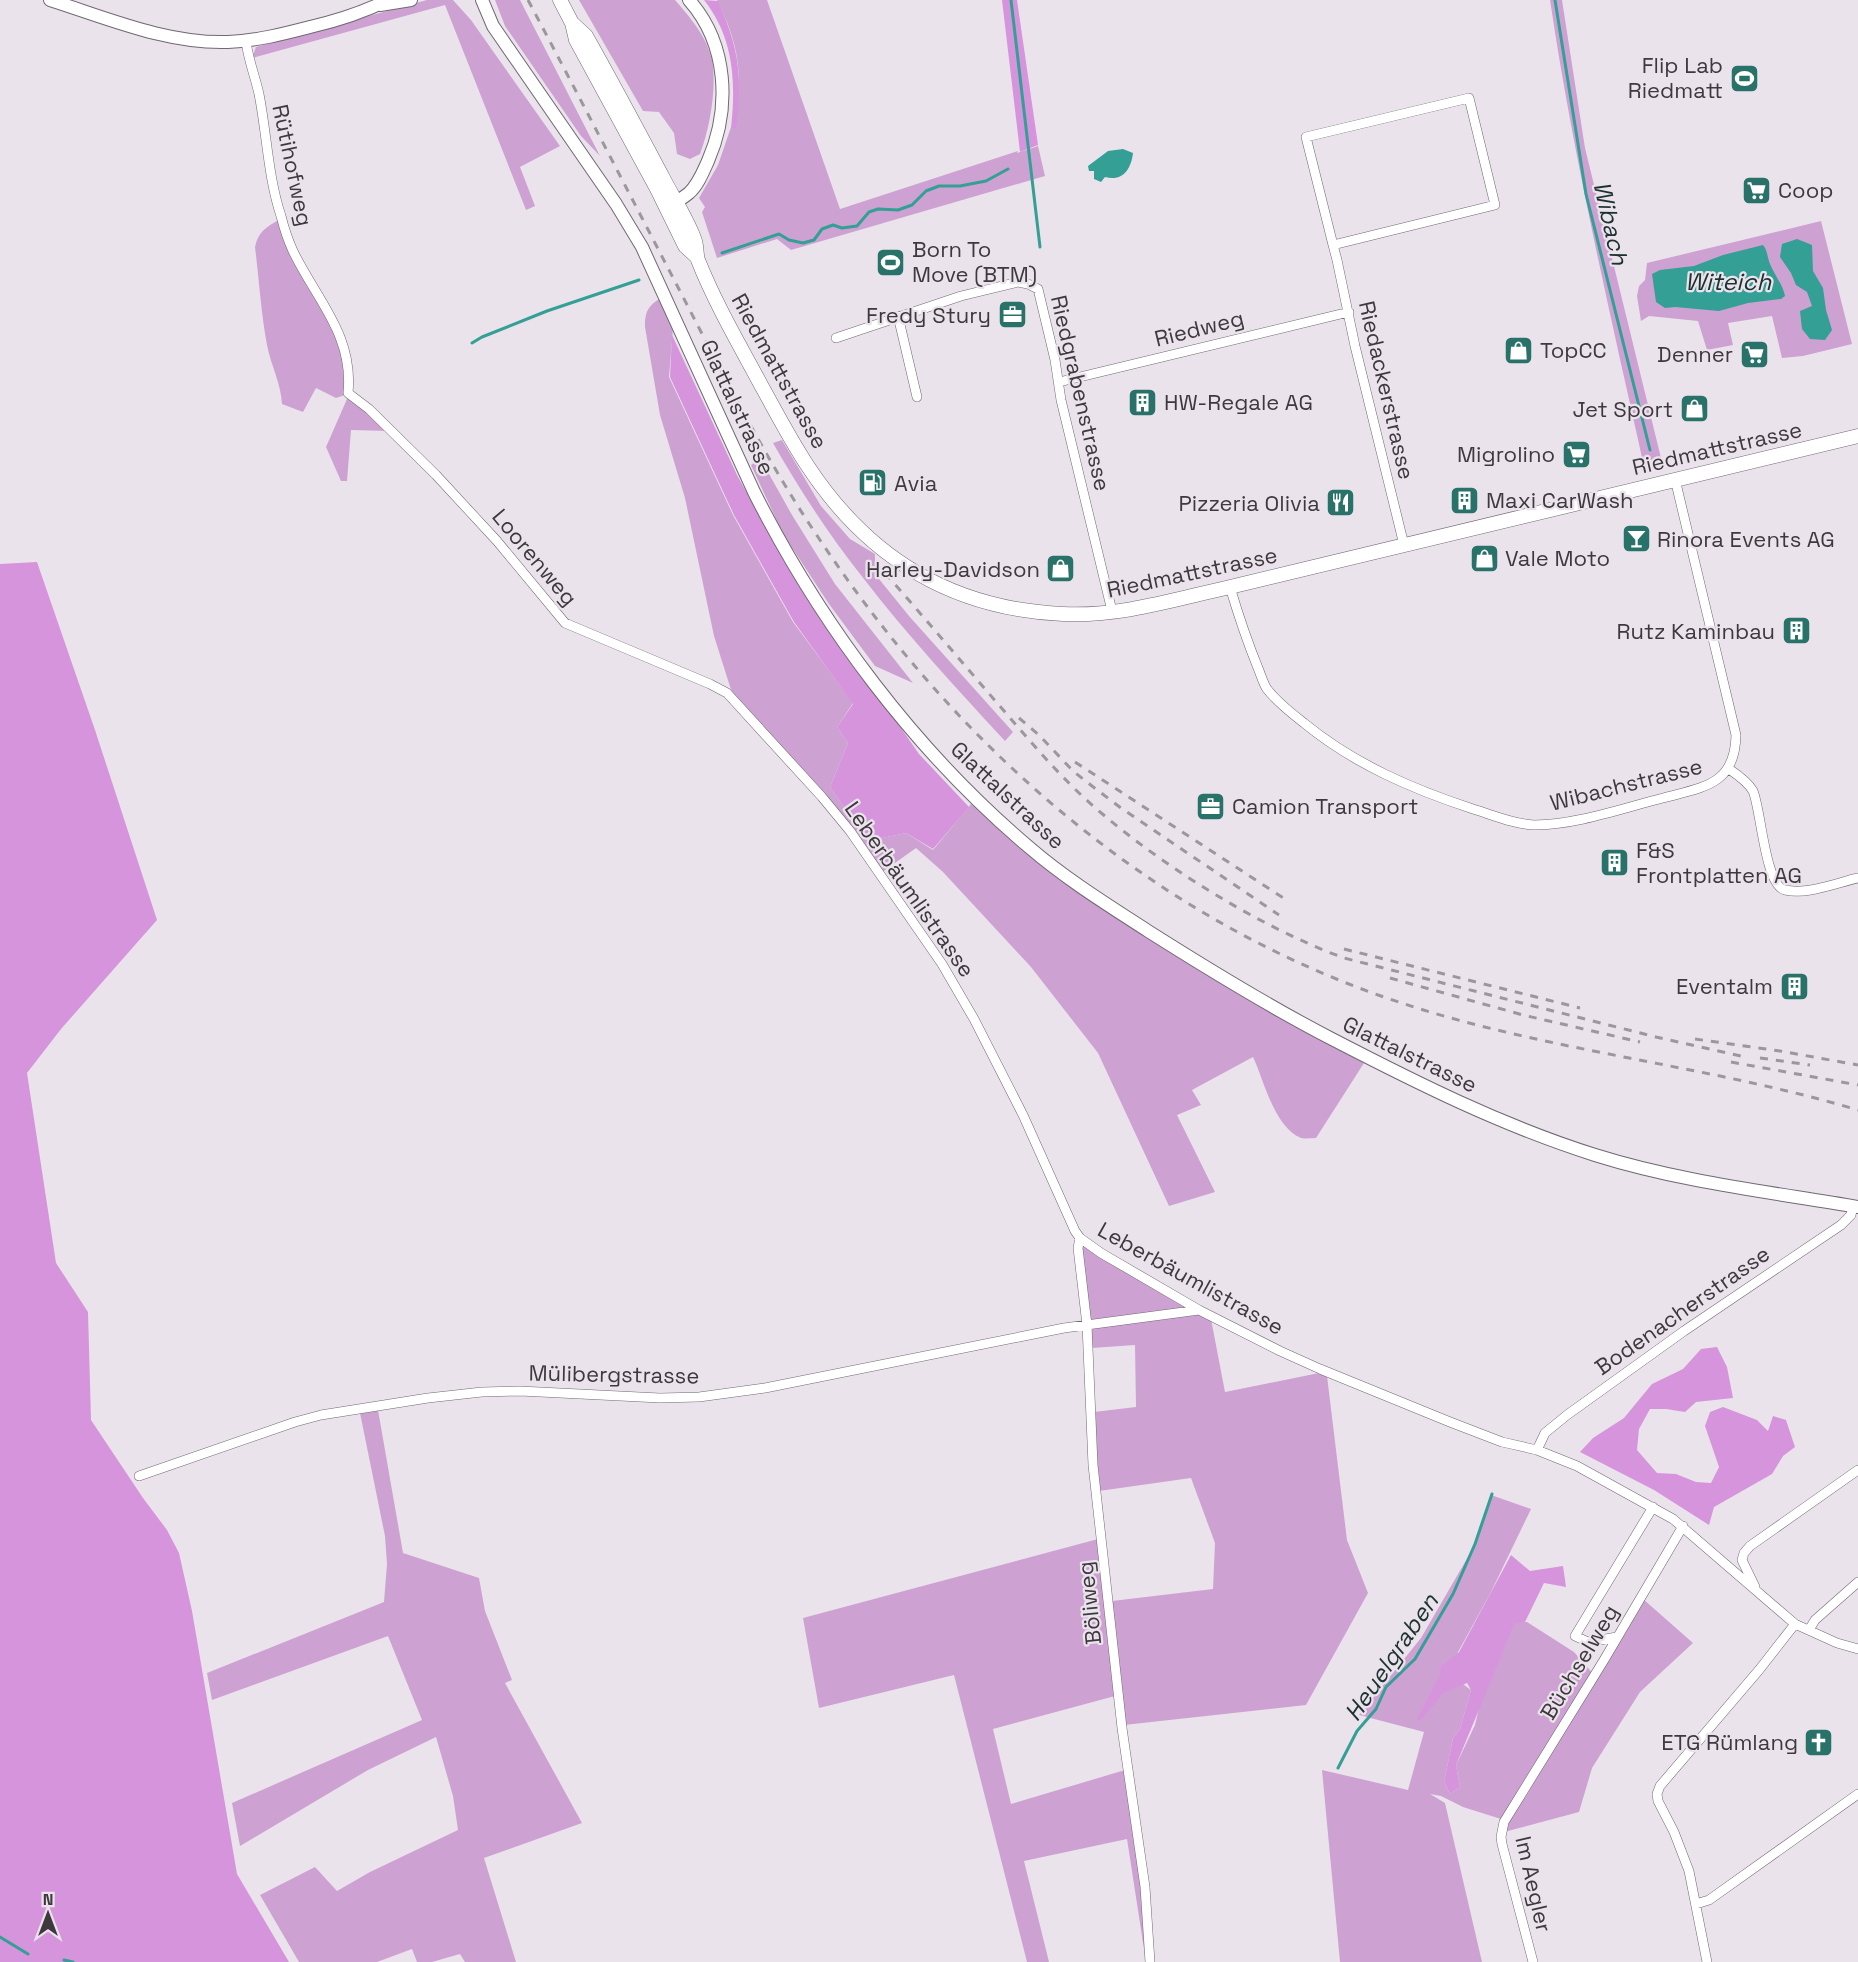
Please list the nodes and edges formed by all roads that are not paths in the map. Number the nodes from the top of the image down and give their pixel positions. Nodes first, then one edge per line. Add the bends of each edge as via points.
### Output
1 (50, 0) edge
2 (411, 0) edge
3 (482, 0) edge
4 (560, 0) edge
5 (689, 0) edge
6 (381, 2) edge
7 (246, 41) junction
8 (671, 205) junction
9 (1333, 245) junction
10 (1348, 312) junction
11 (898, 316) junction
12 (836, 338) dead end
13 (1059, 382) junction
14 (348, 393) joint
15 (917, 398) dead end
16 (1858, 436) edge
17 (1675, 479) junction
18 (1404, 545) junction
19 (1230, 586) junction
20 (1112, 611) junction
21 (727, 693) joint
22 (1730, 769) junction
23 (1858, 878) edge
24 (1855, 1206) edge
25 (1080, 1239) junction
26 (1199, 1310) junction
27 (1087, 1325) junction
28 (1537, 1450) junction
29 (1858, 1470) edge
30 (139, 1476) dead end
31 (1653, 1507) junction
32 (1683, 1526) junction
33 (1858, 1582) edge
34 (1756, 1589) junction
35 (1795, 1624) junction
36 (1809, 1630) junction
37 (1617, 1636) junction
38 (1858, 1649) edge
39 (1858, 1794) edge
40 (1508, 1816) joint
41 (1696, 1904) junction
42 (1150, 1962) edge
43 (1533, 1962) edge
44 (1707, 1962) edge

1 - 7 street via 171,37
2 - 6 street
3 - 24 street, Glattalstrasse via 493,26 638,239 754,492 825,616 930,751 971,795 1032,850 1098,899 1204,967 1288,1016 1460,1103 1537,1135 1632,1166 1711,1184
4 - 8 main road, Riedmattstrasse via 572,23 586,36
5 - 8 street via 704,22 719,57 722,112 715,143 700,179 689,193
6 - 7 street via 321,24
7 - 14 street, Rütihofweg via 280,213 293,250 344,344 350,375
8 - 20 main road, Riedmattstrasse via 695,241 697,257 740,346 793,443 822,486 867,538 926,579 973,599 1028,611
9 - 9 street, Riedackerstrasse via 1495,205 1469,98 1306,137
9 - 10 street, Riedackerstrasse
10 - 13 street, Riedweg
10 - 18 street, Riedackerstrasse
11 - 12 street, Riedgrabenstrasse
11 - 13 street, Riedgrabenstrasse via 961,296 1018,282 1028,284 1038,289
11 - 15 street
13 - 20 street, Riedgrabenstrasse
14 - 21 street, Loorenweg via 444,483 565,623
16 - 17 main road, Riedmattstrasse
17 - 18 main road, Riedmattstrasse
17 - 22 street, Wibachstrasse via 1736,735
18 - 19 main road, Riedmattstrasse
19 - 20 main road, Riedmattstrasse
19 - 22 street, Wibachstrasse via 1245,638 1266,688 1286,709 1330,744 1371,768 1440,798 1510,821 1555,824 1709,786
21 - 25 street, Leberbäumlistrasse via 850,831 942,964 1023,1115
22 - 23 street via 1753,790 1777,885 1783,890 1804,891
24 - 28 street, Bodenacherstrasse via 1841,1225 1567,1415 1545,1433
25 - 26 street, Leberbäumlistrasse
25 - 27 street, Böliweg
26 - 27 street, Mülibergstrasse
26 - 28 street, Leberbäumlistrasse via 1320,1369 1502,1442
27 - 30 street, Mülibergstrasse via 765,1388 699,1397 482,1392 321,1415
27 - 42 street, Böliweg via 1093,1465 1122,1728 1145,1887
28 - 31 street, Leberbäumlistrasse via 1577,1466
29 - 34 street via 1744,1553 1742,1560
31 - 32 street, Leberbäumlistrasse
31 - 37 street via 1575,1636 1588,1642
32 - 34 street, Leberbäumlistrasse
32 - 37 street, Büchselweg
33 - 36 street
34 - 35 street, Leberbäumlistrasse
35 - 36 street, Leberbäumlistrasse
35 - 41 street via 1657,1794 1682,1850
36 - 38 street, Leberbäumlistrasse
37 - 40 street, Büchselweg
39 - 41 street via 1709,1900
40 - 43 street, Im Aegler via 1501,1837
41 - 44 street

